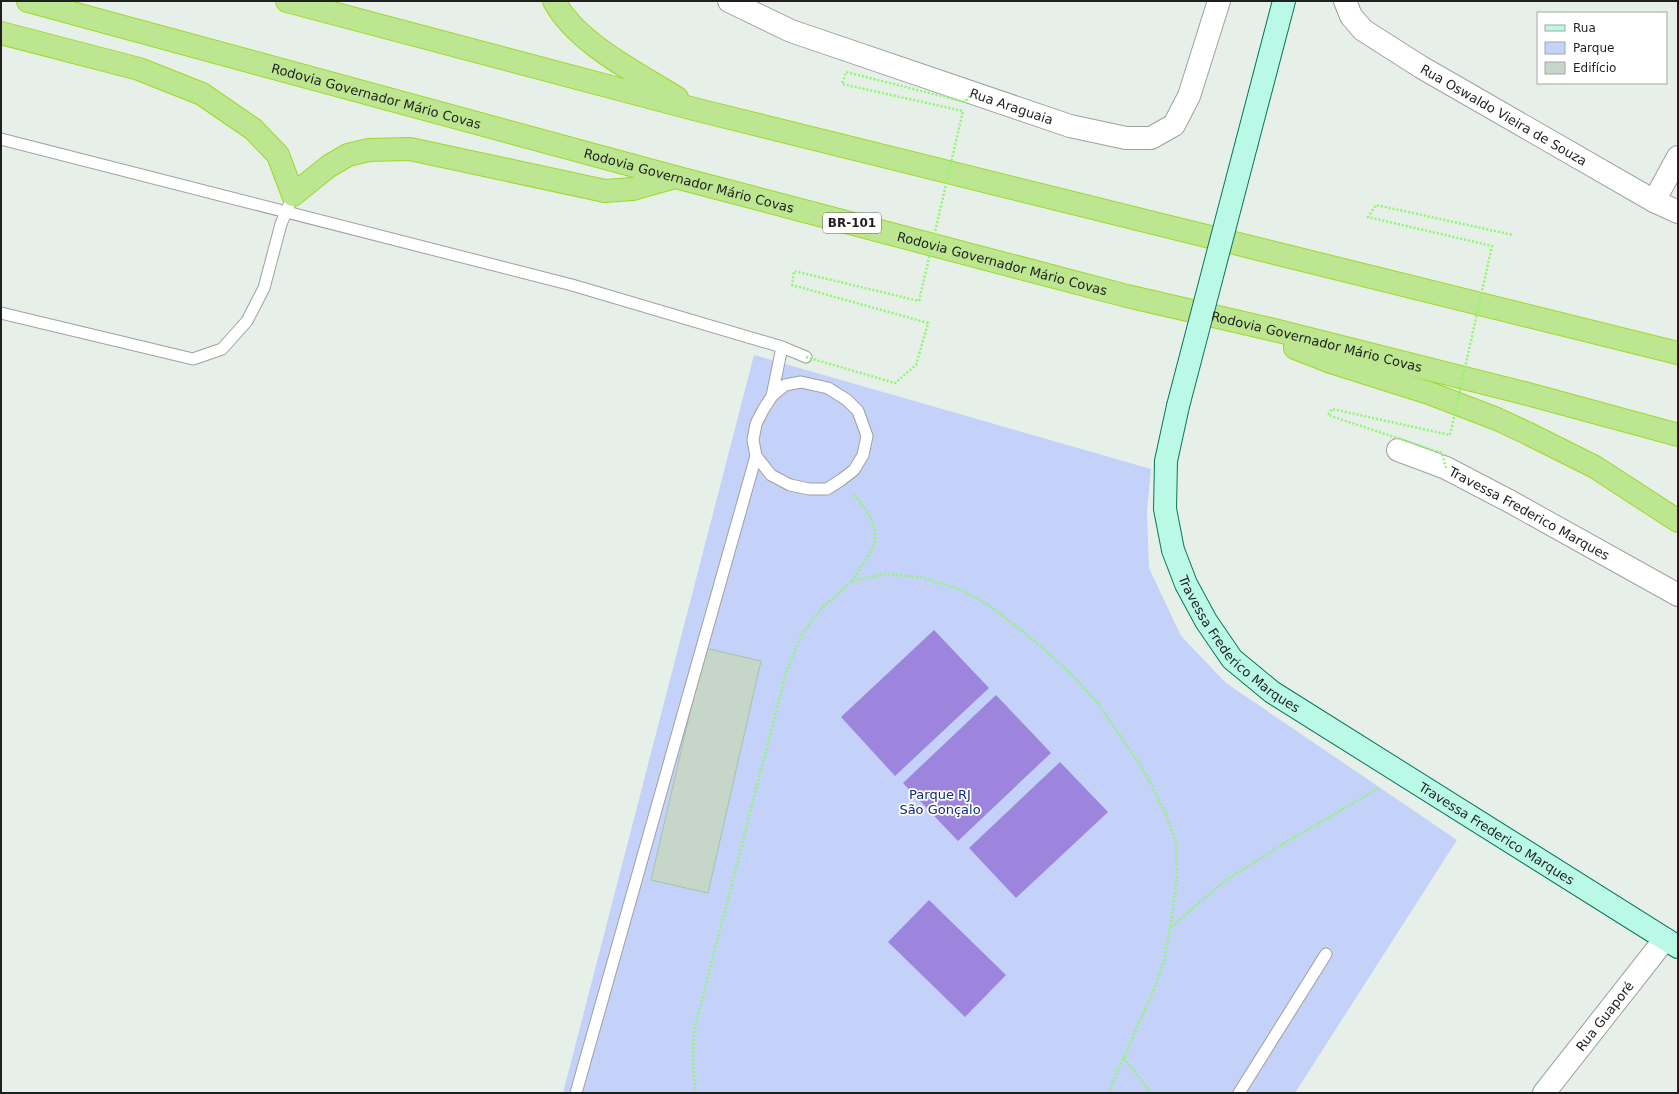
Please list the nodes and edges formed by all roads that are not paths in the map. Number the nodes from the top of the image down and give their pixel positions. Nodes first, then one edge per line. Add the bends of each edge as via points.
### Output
1 (28, 1) edge
2 (287, 1) edge
3 (554, 1) edge
4 (729, 1) edge
5 (1219, 1) edge
6 (1284, 1) edge
7 (1345, 1) edge
8 (1, 33) edge
9 (694, 109) junction
10 (1, 139) edge
11 (1678, 157) edge
12 (675, 177) junction
13 (1654, 201) junction
14 (289, 203) junction
15 (1678, 212) edge
16 (1, 313) edge
17 (1270, 329) junction
18 (782, 347) junction
19 (1678, 353) edge
20 (806, 357) road end
21 (772, 396) junction
22 (1678, 436) edge
23 (1398, 450) dead end
24 (756, 456) junction
25 (1678, 521) edge
26 (1678, 595) edge
27 (1672, 943) edge
28 (1326, 954) dead end
29 (576, 1093) edge
30 (1239, 1093) edge
31 (1544, 1093) edge

1 - 12 highway, Rodovia Governador Mário Covas / BR-101
2 - 9 highway
3 - 9 highway via 582,37
4 - 5 street, Rua Araguaia via 791,31 1070,126 1126,138 1151,138 1174,125 1189,96
6 - 27 main road, Travessa Frederico Marques, bridge via 1178,406 1166,461 1165,510 1173,550 1186,584 1206,621 1232,659 1272,692
7 - 13 street, Rua Oswaldo Vieira de Souza via 1351,16 1363,30 1421,67
8 - 14 highway via 138,69 202,94 253,129 278,155
9 - 19 highway
10 - 14 lane
11 - 13 street
12 - 14 highway via 633,188 606,191 410,149 369,150 348,156 329,166
12 - 17 highway, Rodovia Governador Mário Covas / BR-101 via 1127,296
13 - 15 street, Rua Oswaldo Vieira de Souza
14 - 16 lane via 264,288 246,321 222,350 193,359
14 - 18 lane
17 - 22 highway, Rodovia Governador Mário Covas / BR-101 via 1524,393
17 - 25 highway via 1297,349 1429,393 1527,433 1595,467
18 - 20 lane
18 - 21 lane
21 - 24 lane via 756,424 753,440
21 - 24 lane via 785,385 801,382 828,388 847,400 858,411 867,436 863,455 854,470 841,480 826,488 809,489 790,485 771,475
23 - 26 street, Travessa Frederico Marques via 1446,468
24 - 29 lane
27 - 31 street, Rua Guaporé
28 - 30 lane

